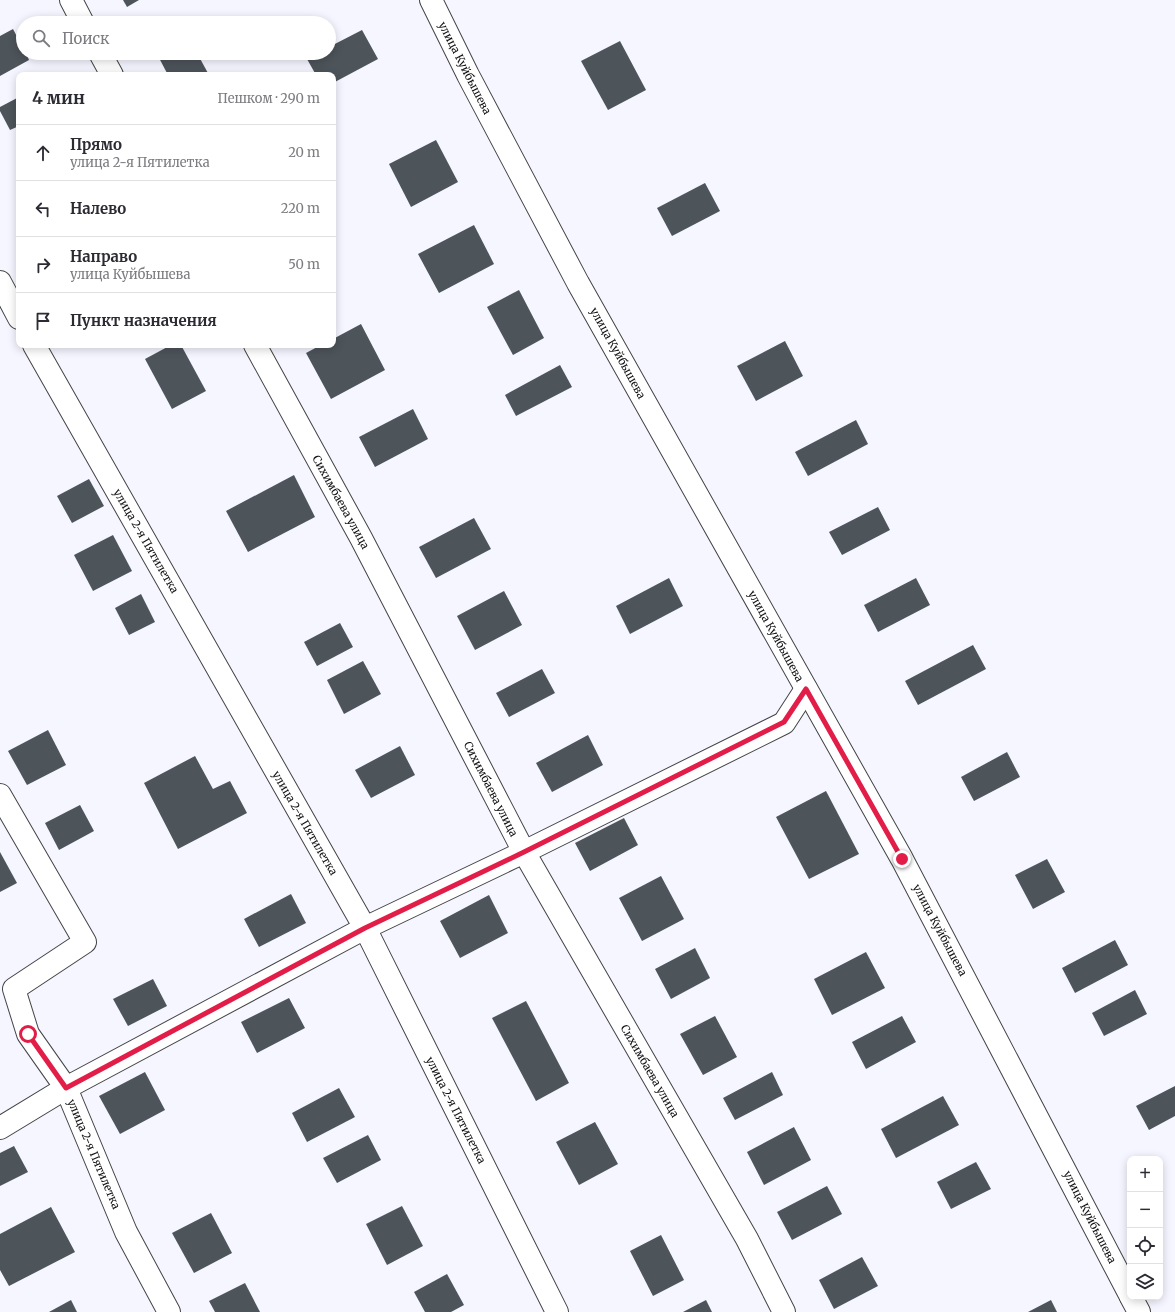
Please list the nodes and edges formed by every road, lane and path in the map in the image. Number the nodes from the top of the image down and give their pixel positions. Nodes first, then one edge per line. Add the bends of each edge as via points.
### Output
1 (71, 0) edge
2 (431, 0) edge
3 (79, 16) edge
4 (104, 60) edge
5 (110, 72) edge
6 (0, 282) edge
7 (16, 312) edge
8 (36, 348) edge
9 (257, 348) edge
10 (806, 689) junction
11 (0, 795) edge
12 (524, 852) junction
13 (365, 928) junction
14 (66, 1088) junction
15 (0, 1128) edge
16 (1127, 1288) edge
17 (1133, 1300) edge
18 (169, 1312) edge
19 (557, 1312) edge
20 (784, 1312) edge
21 (1139, 1312) edge

1 - 3 street
2 - 10 street, улица Куйбышева via 578,282
4 - 5 street
6 - 7 street
8 - 13 street, улица 2-я Пятилетка
9 - 12 street, Сихимбаева улица via 361,538
10 - 12 street via 784,722
10 - 16 street, улица Куйбышева via 902,859
11 - 14 street, улица 2-я Пятилетка via 85,942 14,989 28,1034
12 - 13 street
12 - 20 street, Сихимбаева улица via 747,1239
13 - 14 street
13 - 19 street, улица 2-я Пятилетка
14 - 15 street
14 - 18 street, улица 2-я Пятилетка via 126,1232
17 - 21 street, улица Куйбышева

